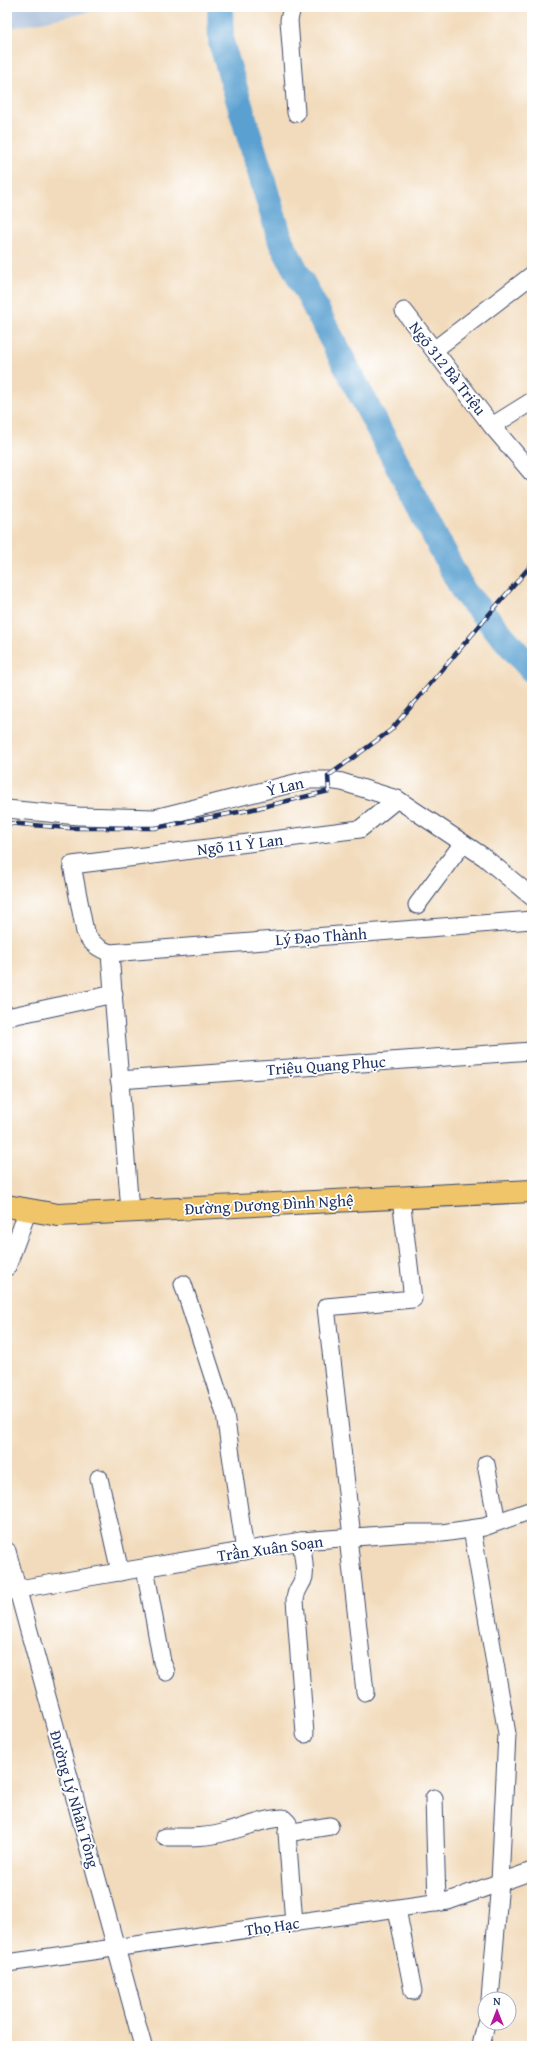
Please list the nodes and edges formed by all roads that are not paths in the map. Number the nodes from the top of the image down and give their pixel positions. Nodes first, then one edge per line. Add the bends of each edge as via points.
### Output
1 (292, 7) edge
2 (296, 113) dead end
3 (532, 275) edge
4 (404, 311) dead end
5 (434, 350) junction
6 (532, 402) edge
7 (492, 426) junction
8 (532, 473) edge
9 (397, 799) junction
10 (7, 808) edge
11 (463, 843) junction
12 (532, 897) edge
13 (417, 905) dead end
14 (532, 920) edge
15 (110, 953) junction
16 (114, 994) junction
17 (7, 1017) edge
18 (532, 1051) edge
19 (119, 1080) junction
20 (532, 1191) edge
21 (401, 1198) junction
22 (7, 1206) edge
23 (28, 1210) junction
24 (130, 1211) junction
25 (7, 1267) edge
26 (183, 1284) dead end
27 (486, 1464) dead end
28 (99, 1478) dead end
29 (532, 1510) edge
30 (497, 1522) junction
31 (472, 1529) junction
32 (350, 1537) junction
33 (300, 1541) junction
34 (7, 1551) edge
35 (245, 1551) junction
36 (145, 1568) junction
37 (120, 1572) junction
38 (12, 1590) edge
39 (166, 1672) dead end
40 (365, 1692) dead end
41 (305, 1734) dead end
42 (434, 1798) dead end
43 (330, 1826) dead end
44 (287, 1833) junction
45 (165, 1837) dead end
46 (532, 1871) edge
47 (500, 1882) junction
48 (437, 1903) junction
49 (397, 1909) junction
50 (294, 1923) junction
51 (116, 1948) junction
52 (7, 1963) edge
53 (413, 1991) dead end
54 (491, 1991) edge
55 (484, 2031) edge
56 (143, 2046) edge
57 (481, 2046) edge

1 - 2 street via 289,20
3 - 5 street
4 - 5 street, Ngõ 312 Bà Triệu
5 - 7 street, Ngõ 312 Bà Triệu
6 - 7 street, Ngõ 312 Bà Triệu
7 - 8 street, Ngõ 312 Bà Triệu
9 - 10 street, Ỷ Lan via 342,782 307,780 155,818 78,816
9 - 11 street, Ỷ Lan
9 - 15 street, Ngõ 11 Ỷ Lan via 360,829 72,865 85,932 89,941 96,947
11 - 12 street, Ỷ Lan
11 - 13 street
14 - 15 street, Lý Đạo Thành
15 - 16 street
16 - 17 street
16 - 19 street
18 - 19 street, Triệu Quang Phục
19 - 24 street
20 - 21 main road, Đường Dương Đình Nghệ
21 - 24 main road, Đường Dương Đình Nghệ
21 - 32 street via 413,1299 326,1307
22 - 23 main road, Đường Dương Đình Nghệ
23 - 24 main road, Đường Dương Đình Nghệ via 58,1215
23 - 25 street
26 - 35 street via 225,1414
27 - 30 street
28 - 37 street
29 - 30 street, Trần Xuân Soạn
30 - 31 street, Trần Xuân Soạn
31 - 32 street, Trần Xuân Soạn via 442,1533
31 - 47 street via 507,1734
32 - 33 street, Trần Xuân Soạn
32 - 40 street
33 - 35 street, Trần Xuân Soạn
33 - 41 street via 304,1579 296,1590 295,1600
34 - 38 street, Đường Lý Nhân Tông
35 - 36 street, Trần Xuân Soạn
36 - 37 street, Trần Xuân Soạn
36 - 39 street
37 - 38 street, Trần Xuân Soạn
38 - 51 street, Đường Lý Nhân Tông
42 - 48 street
43 - 44 street
44 - 45 street via 288,1823 283,1818 274,1818 224,1833 200,1837
44 - 50 street
46 - 47 street, Thọ Hạc
47 - 48 street, Thọ Hạc
47 - 54 street
48 - 49 street, Thọ Hạc
49 - 50 street, Thọ Hạc
49 - 53 street
50 - 51 street, Thọ Hạc
51 - 52 street, Thọ Hạc
51 - 56 street, Đường Lý Nhân Tông
55 - 57 street

